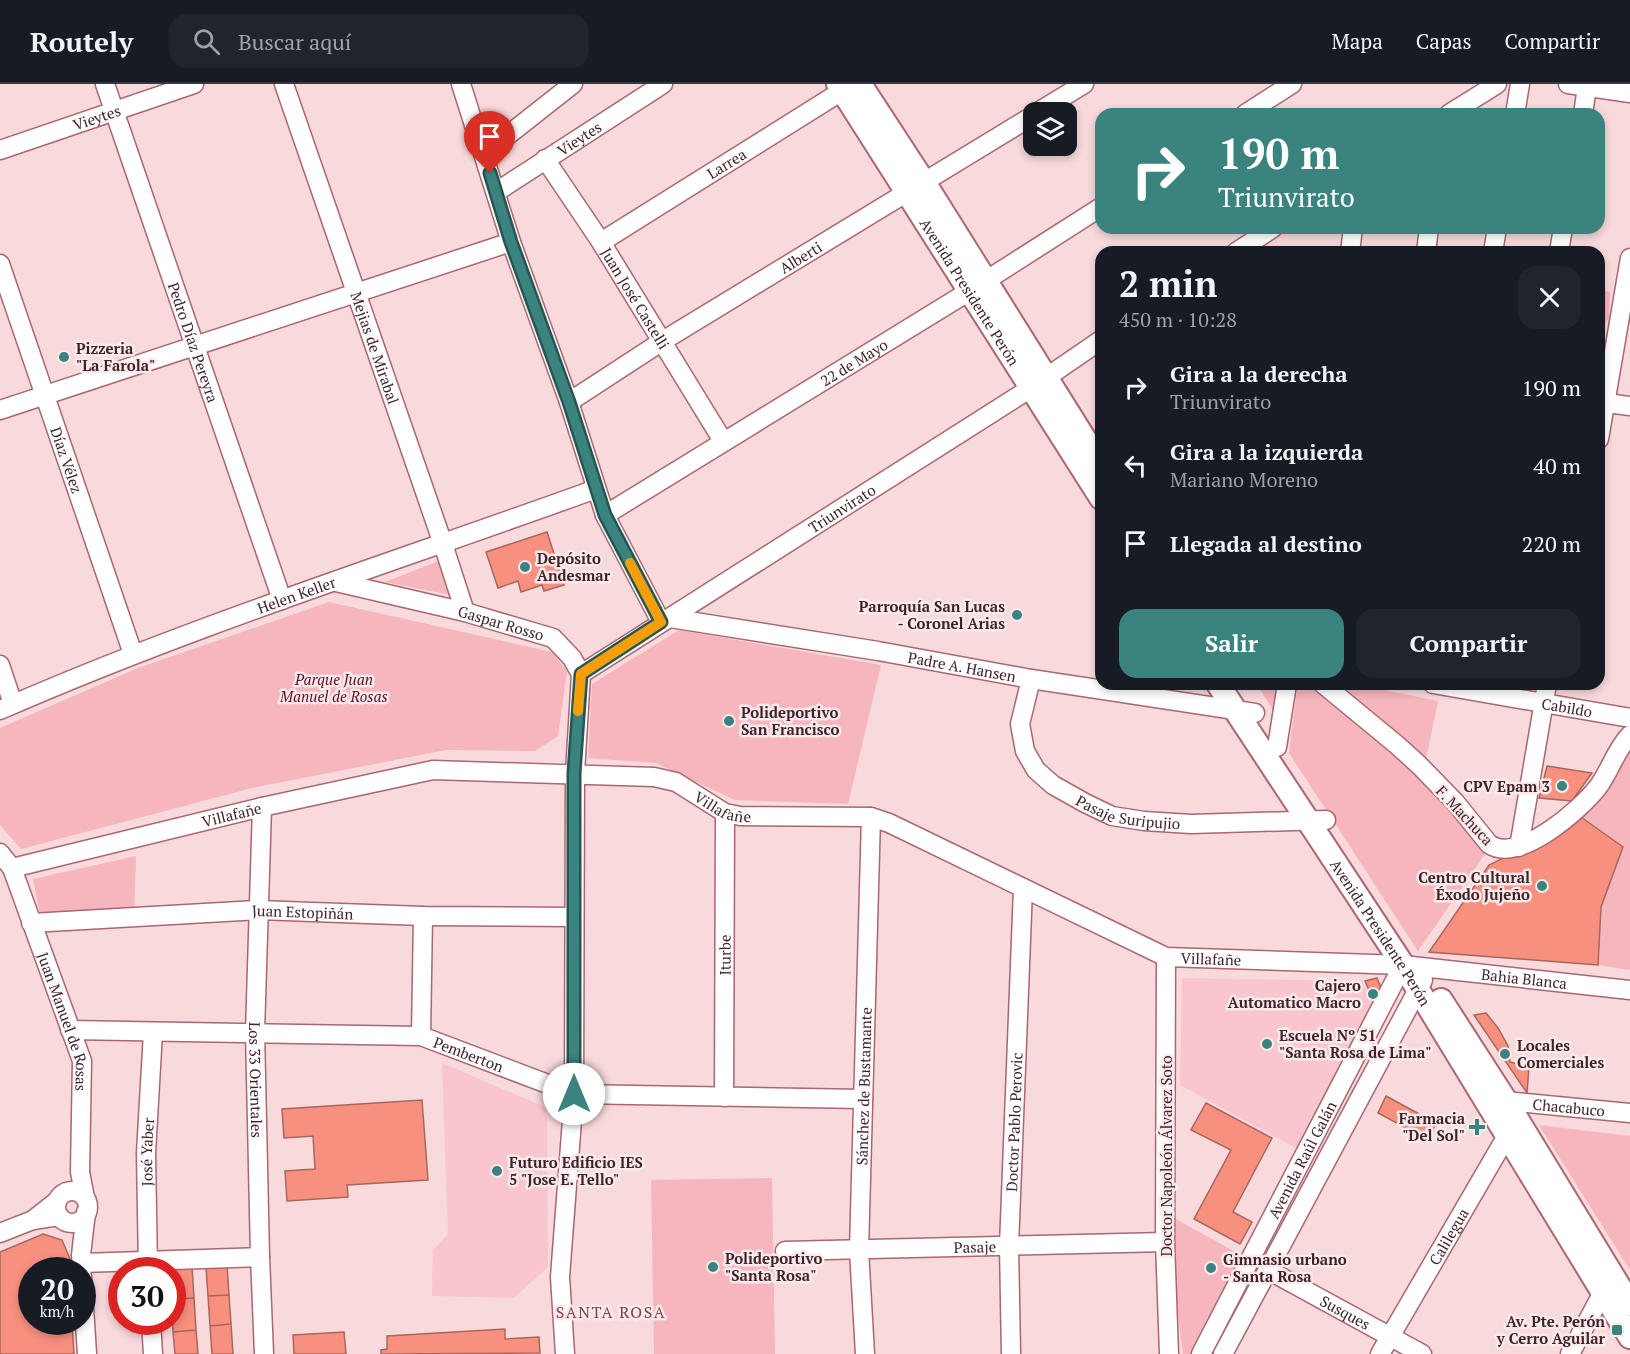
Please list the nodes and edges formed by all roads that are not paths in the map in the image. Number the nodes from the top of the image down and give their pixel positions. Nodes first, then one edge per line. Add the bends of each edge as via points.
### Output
1 (105, 84) edge
2 (194, 84) edge
3 (284, 84) edge
4 (461, 84) edge
5 (573, 84) edge
6 (663, 84) edge
7 (1084, 84) edge
8 (1292, 84) edge
9 (1497, 84) edge
10 (1520, 84) edge
11 (1568, 84) edge
12 (848, 86) edge
13 (1587, 87) junction
14 (1630, 93) edge
15 (1054, 102) edge
16 (1254, 108) edge
17 (1459, 108) edge
18 (1516, 108) edge
19 (1584, 108) edge
20 (114, 112) junction
21 (1023, 122) edge
22 (0, 150) edge
23 (484, 154) junction
24 (545, 159) junction
25 (916, 187) junction
26 (496, 192) junction
27 (1095, 211) edge
28 (1264, 234) edge
29 (511, 242) junction
30 (601, 242) junction
31 (1245, 246) edge
32 (1630, 258) edge
33 (0, 264) edge
34 (977, 286) junction
35 (1628, 289) edge
36 (356, 293) junction
37 (661, 342) junction
38 (1095, 344) edge
39 (194, 347) junction
40 (1039, 383) junction
41 (1605, 390) edge
42 (44, 395) junction
43 (569, 402) junction
44 (1605, 403) edge
45 (1630, 406) edge
46 (0, 410) edge
47 (723, 441) junction
48 (1095, 457) edge
49 (1095, 487) edge
50 (596, 489) junction
51 (605, 515) junction
52 (443, 544) junction
53 (336, 582) junction
54 (282, 600) junction
55 (465, 612) junction
56 (666, 620) junction
57 (133, 654) junction
58 (0, 665) edge
59 (581, 674) junction
60 (1031, 679) junction
61 (1095, 689) edge
62 (1104, 690) edge
63 (1224, 690) edge
64 (1238, 690) edge
65 (1286, 690) edge
66 (1330, 690) edge
67 (1468, 690) edge
68 (1546, 690) edge
69 (1544, 703) junction
70 (7, 707) edge
71 (1244, 711) junction
72 (1630, 718) edge
73 (1630, 735) edge
74 (1277, 747) junction
75 (574, 773) junction
76 (262, 807) junction
77 (725, 813) junction
78 (871, 817) junction
79 (1317, 820) junction
80 (1519, 847) junction
81 (4, 858) edge
82 (1023, 888) junction
83 (258, 910) junction
84 (423, 916) junction
85 (574, 917) junction
86 (31, 923) junction
87 (1166, 957) junction
88 (1416, 974) junction
89 (1630, 990) edge
90 (70, 1030) junction
91 (153, 1032) junction
92 (255, 1032) junction
93 (421, 1036) junction
94 (574, 1094) junction
95 (724, 1097) junction
96 (863, 1099) junction
97 (1630, 1113) edge
98 (1510, 1119) junction
99 (80, 1172) junction
100 (85, 1205) junction
101 (61, 1208) junction
102 (0, 1233) edge
103 (1165, 1242) junction
104 (1009, 1245) junction
105 (859, 1250) junction
106 (785, 1251) dead end
107 (79, 1257) edge
108 (82, 1257) edge
109 (147, 1257) edge
110 (260, 1257) junction
111 (186, 1263) edge
112 (1268, 1270) junction
113 (1608, 1286) junction
114 (1630, 1304) edge
115 (86, 1335) edge
116 (152, 1335) edge
117 (1390, 1336) junction
118 (1630, 1337) edge
119 (87, 1354) edge
120 (153, 1354) edge
121 (264, 1354) edge
122 (565, 1354) edge
123 (865, 1354) edge
124 (1011, 1354) edge
125 (1169, 1354) edge
126 (1201, 1354) edge
127 (1223, 1354) edge
128 (1380, 1354) edge
129 (1422, 1354) edge
130 (1570, 1354) edge

1 - 20 street, Pedro Díaz Pereyra
2 - 20 street, Vieytes
3 - 36 street, Mejias de Mirabal
4 - 23 street
5 - 23 street
6 - 24 street, Vieytes
7 - 15 street
8 - 16 street
9 - 17 street
10 - 18 street
11 - 13 street
12 - 25 main road, Avenida Presidente Perón
12 - 30 street, Larrea
13 - 14 street
13 - 19 street
20 - 22 street, Vieytes
20 - 39 street, Pedro Díaz Pereyra
21 - 25 street, Alberti
23 - 26 street
24 - 26 street, Vieytes
24 - 30 street, Juan José Castelli
25 - 34 main road, Avenida Presidente Perón
25 - 37 street, Alberti
26 - 29 street
27 - 34 street, 22 de Mayo
28 - 31 street
29 - 36 street
29 - 43 street
30 - 37 street, Juan José Castelli
32 - 35 street
33 - 42 street, Díaz Vélez
34 - 40 main road, Avenida Presidente Perón
34 - 47 street, 22 de Mayo
35 - 41 street
36 - 39 street
36 - 52 street, Mejias de Mirabal
37 - 43 street, Alberti
37 - 47 street, Juan José Castelli
38 - 40 street, Triunvirato
39 - 42 street
39 - 54 street, Pedro Díaz Pereyra
40 - 48 main road, Avenida Presidente Perón
40 - 49 main road, Avenida Presidente Perón
40 - 56 street, Triunvirato
42 - 46 street
42 - 57 street, Díaz Vélez
43 - 50 street
44 - 45 street
47 - 51 street, 22 de Mayo
50 - 51 street
50 - 52 street, Helen Keller
51 - 56 street
52 - 53 street, Helen Keller
52 - 55 street, Mejias de Mirabal
53 - 54 street, Helen Keller
53 - 55 street, Gaspar Rosso
54 - 57 street, Helen Keller
55 - 59 street, Gaspar Rosso via 553,638
56 - 59 street, Triunvirato
56 - 60 street, Padre A. Hansen via 878,651
57 - 70 street, Helen Keller
58 - 70 street
59 - 75 street
60 - 61 street, Padre A. Hansen
60 - 79 street, Pasaje Suripujio via 1020,724 1024,751 1036,770 1053,785 1085,803 1112,816 1144,821 1191,824
62 - 71 street, Padre A. Hansen
63 - 71 main road, Avenida Presidente Perón
64 - 71 main road, Avenida Presidente Perón
65 - 74 street
66 - 80 street, F. Machuca via 1419,765 1489,844 1495,848
67 - 69 street, Cabildo
68 - 69 street
69 - 72 street, Cabildo
69 - 80 street
71 - 74 main road, Avenida Presidente Perón
71 - 79 main road, Avenida Presidente Perón
73 - 80 street via 1587,800 1541,836
74 - 79 main road, Avenida Presidente Perón
75 - 76 street, Villafañe via 433,770
75 - 77 street, Villafañe via 654,777 676,782
75 - 85 street
76 - 81 street, Villafañe
76 - 83 street, Los 33 Orientales
77 - 78 street, Villafañe
77 - 95 street, Iturbe
78 - 82 street, Villafañe
78 - 96 street, Sánchez de Bustamante
79 - 88 main road, Avenida Presidente Perón
81 - 86 street, Juan Manuel de Rosas
82 - 87 street, Villafañe
82 - 104 street, Doctor Pablo Perovic
83 - 84 street, Juan Estopiñán
83 - 86 street, Juan Estopiñán
83 - 92 street, Los 33 Orientales
84 - 85 street, Juan Estopiñán
84 - 93 street
85 - 94 street
86 - 90 street, Juan Manuel de Rosas
87 - 88 street, Villafañe via 1349,961
87 - 103 street, Doctor Napoleón Álvarez Soto
88 - 89 street, Bahia Blanca
88 - 98 main road, Avenida Presidente Perón
88 - 98 main road, Avenida Presidente Perón
88 - 112 street, Avenida Raúl Galán
88 - 126 street, Avenida Raúl Galán
90 - 91 street, Pemberton
90 - 99 street, Juan Manuel de Rosas via 82,1061
91 - 92 street, Pemberton
91 - 109 street, José Yaber via 146,1154
92 - 93 street, Pemberton
92 - 110 street, Los 33 Orientales
93 - 94 street, Pemberton
94 - 95 street, Pemberton
94 - 122 street via 560,1277
95 - 96 street, Pemberton
96 - 105 street, Sánchez de Bustamante
97 - 98 street, Chacabuco
98 - 113 main road, Avenida Presidente Perón
98 - 117 street, Calilegua
99 - 100 street, Juan Manuel de Rosas
99 - 101 street
100 - 101 street via 81,1220 71,1222
100 - 101 street via 76,1192 65,1192
100 - 108 street, Juan Manuel de Rosas
101 - 102 street
101 - 107 street
103 - 104 street, Pasaje
103 - 125 street, Doctor Napoleón Álvarez Soto
104 - 105 street, Pasaje
104 - 124 street, Doctor Pablo Perovic
105 - 106 street, Pasaje
105 - 123 street, Sánchez de Bustamante
110 - 111 street
110 - 121 street, Los 33 Orientales
112 - 117 street, Susques
112 - 127 street, Avenida Raúl Galán
113 - 114 main road, Avenida Presidente Perón
113 - 118 main road, Avenida Presidente Perón
113 - 130 street
115 - 119 street, Juan Manuel de Rosas
116 - 120 street
117 - 128 street, Calilegua
117 - 129 street, Susques

